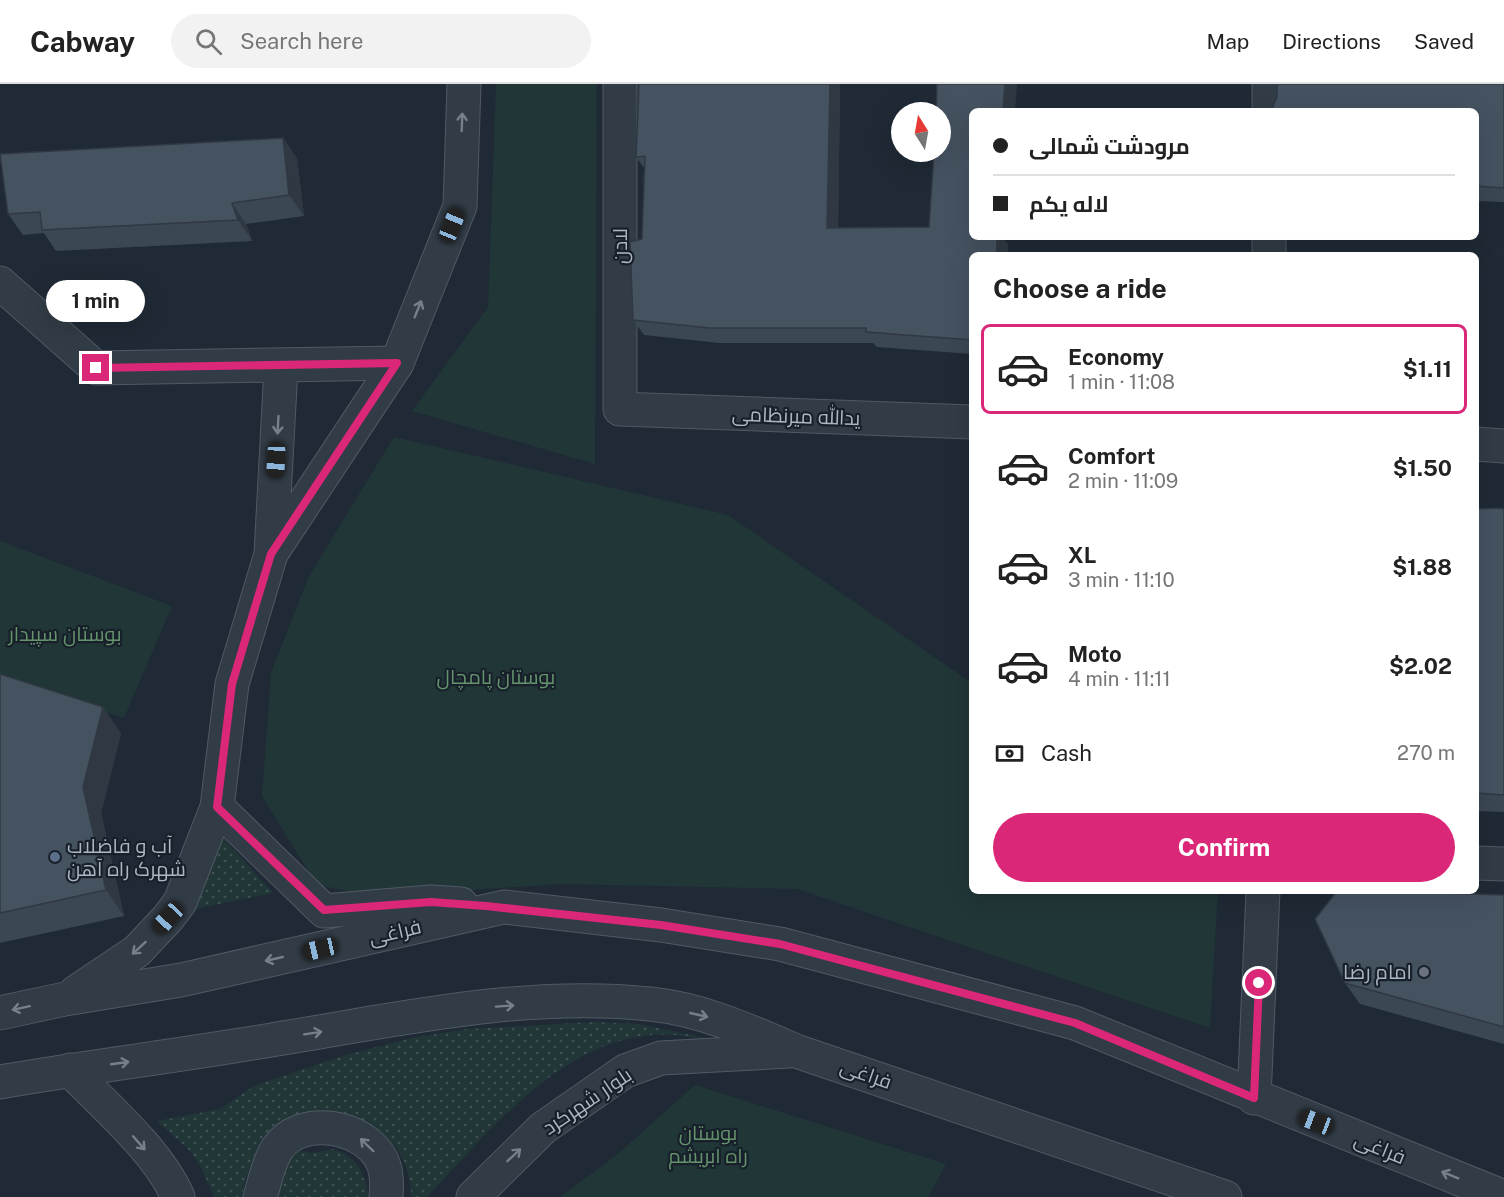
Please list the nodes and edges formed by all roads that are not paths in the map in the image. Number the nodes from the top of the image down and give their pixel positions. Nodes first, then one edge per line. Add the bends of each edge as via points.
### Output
1 (464, 84) edge
2 (620, 84) edge
3 (1269, 84) edge
4 (1269, 108) edge
5 (0, 283) edge
6 (397, 363) junction
7 (281, 367) junction
8 (620, 409) joint
9 (969, 422) edge
10 (1479, 444) edge
11 (1504, 446) edge
12 (271, 554) junction
13 (217, 807) junction
14 (1479, 863) edge
15 (1504, 864) edge
16 (1263, 894) edge
17 (504, 908) junction
18 (65, 999) junction
19 (0, 1013) edge
20 (796, 1050) junction
21 (70, 1070) junction
22 (0, 1083) edge
23 (1254, 1098) junction
24 (1166, 1185) edge
25 (178, 1197) edge
26 (260, 1197) edge
27 (386, 1197) edge
28 (473, 1197) edge
29 (1225, 1197) edge
30 (1504, 1197) edge

6 -> 1 street via 460,206
2 - 8 street, لادن
3 - 4 street
5 - 7 street via 96,368
6 - 7 street
6 - 12 street
7 -> 12 street
8 - 9 street, یدالله میرنظامی
10 - 11 street
12 - 13 street via 232,684
13 - 17 street via 324,910 431,902
13 -> 18 street via 180,902 168,918 137,951
14 - 15 street
16 - 23 street
17 -> 18 street, فراغی via 181,980
17 - 23 street, فراغی via 661,925 780,944 1075,1023
18 -> 19 street, فراغی
21 -> 20 street, فراغی via 199,1053 444,1010 584,1001 652,1004 731,1023
20 - 24 street, فراغی
28 -> 20 street, بلوار شهرکرد via 543,1128 625,1071 661,1058
21 - 22 street, فراغی
21 -> 25 street via 163,1170
30 -> 23 street, فراغی
24 - 29 street, فراغی
27 -> 26 street via 382,1160 363,1139 337,1129 313,1128 292,1134 277,1149

